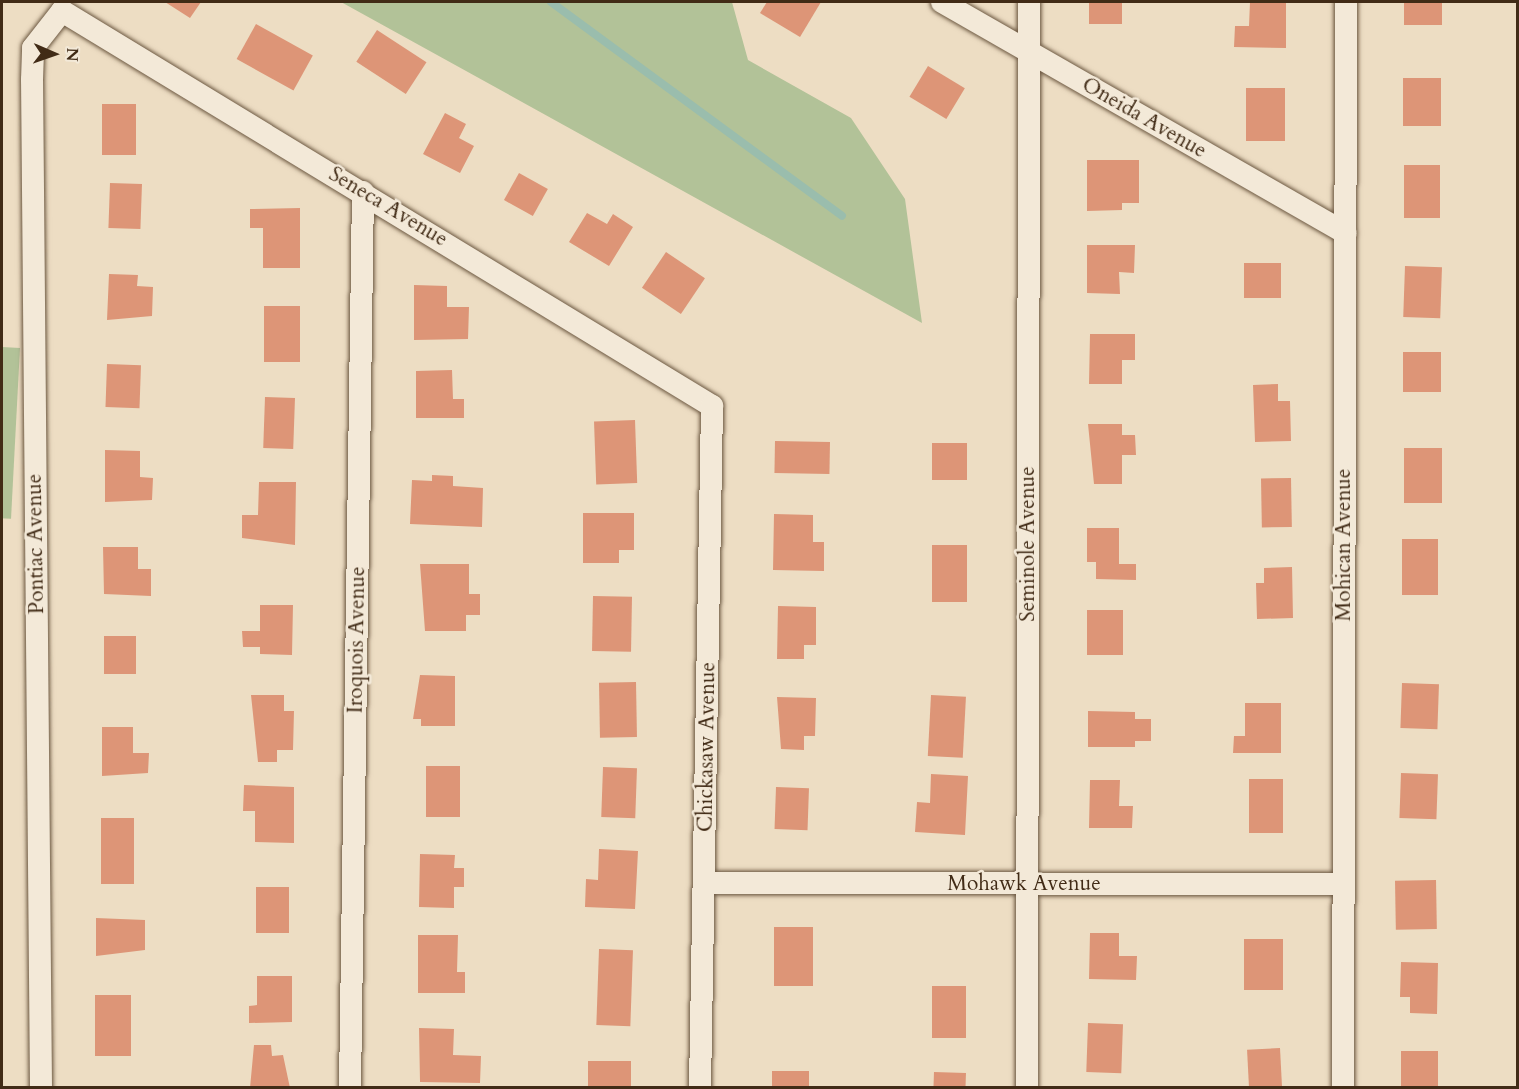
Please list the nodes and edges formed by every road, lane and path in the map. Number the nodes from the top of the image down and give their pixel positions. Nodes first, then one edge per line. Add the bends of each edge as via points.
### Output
1 (942, 2) edge
2 (1029, 2) edge
3 (1346, 2) edge
4 (62, 11) joint
5 (1028, 52) junction
6 (363, 192) junction
7 (1346, 233) junction
8 (712, 406) joint
9 (705, 883) junction
10 (1027, 884) junction
11 (1342, 884) junction
12 (41, 1088) edge
13 (350, 1088) edge
14 (700, 1088) edge
15 (1027, 1088) edge
16 (1343, 1088) edge

1 - 5 street, Oneida Avenue
2 - 5 street, Seminole Avenue
3 - 7 street, Mohican Avenue
4 - 6 street, Seneca Avenue
4 - 12 street, Pontiac Avenue via 33,48 32,80
5 - 7 street, Oneida Avenue
5 - 10 street, Seminole Avenue
6 - 8 street, Seneca Avenue
6 - 13 street, Iroquois Avenue
7 - 11 street, Mohican Avenue
8 - 9 street, Chickasaw Avenue
9 - 10 street, Mohawk Avenue
9 - 14 street, Chickasaw Avenue
10 - 11 street, Mohawk Avenue
10 - 15 street, Seminole Avenue
11 - 16 street, Mohican Avenue

